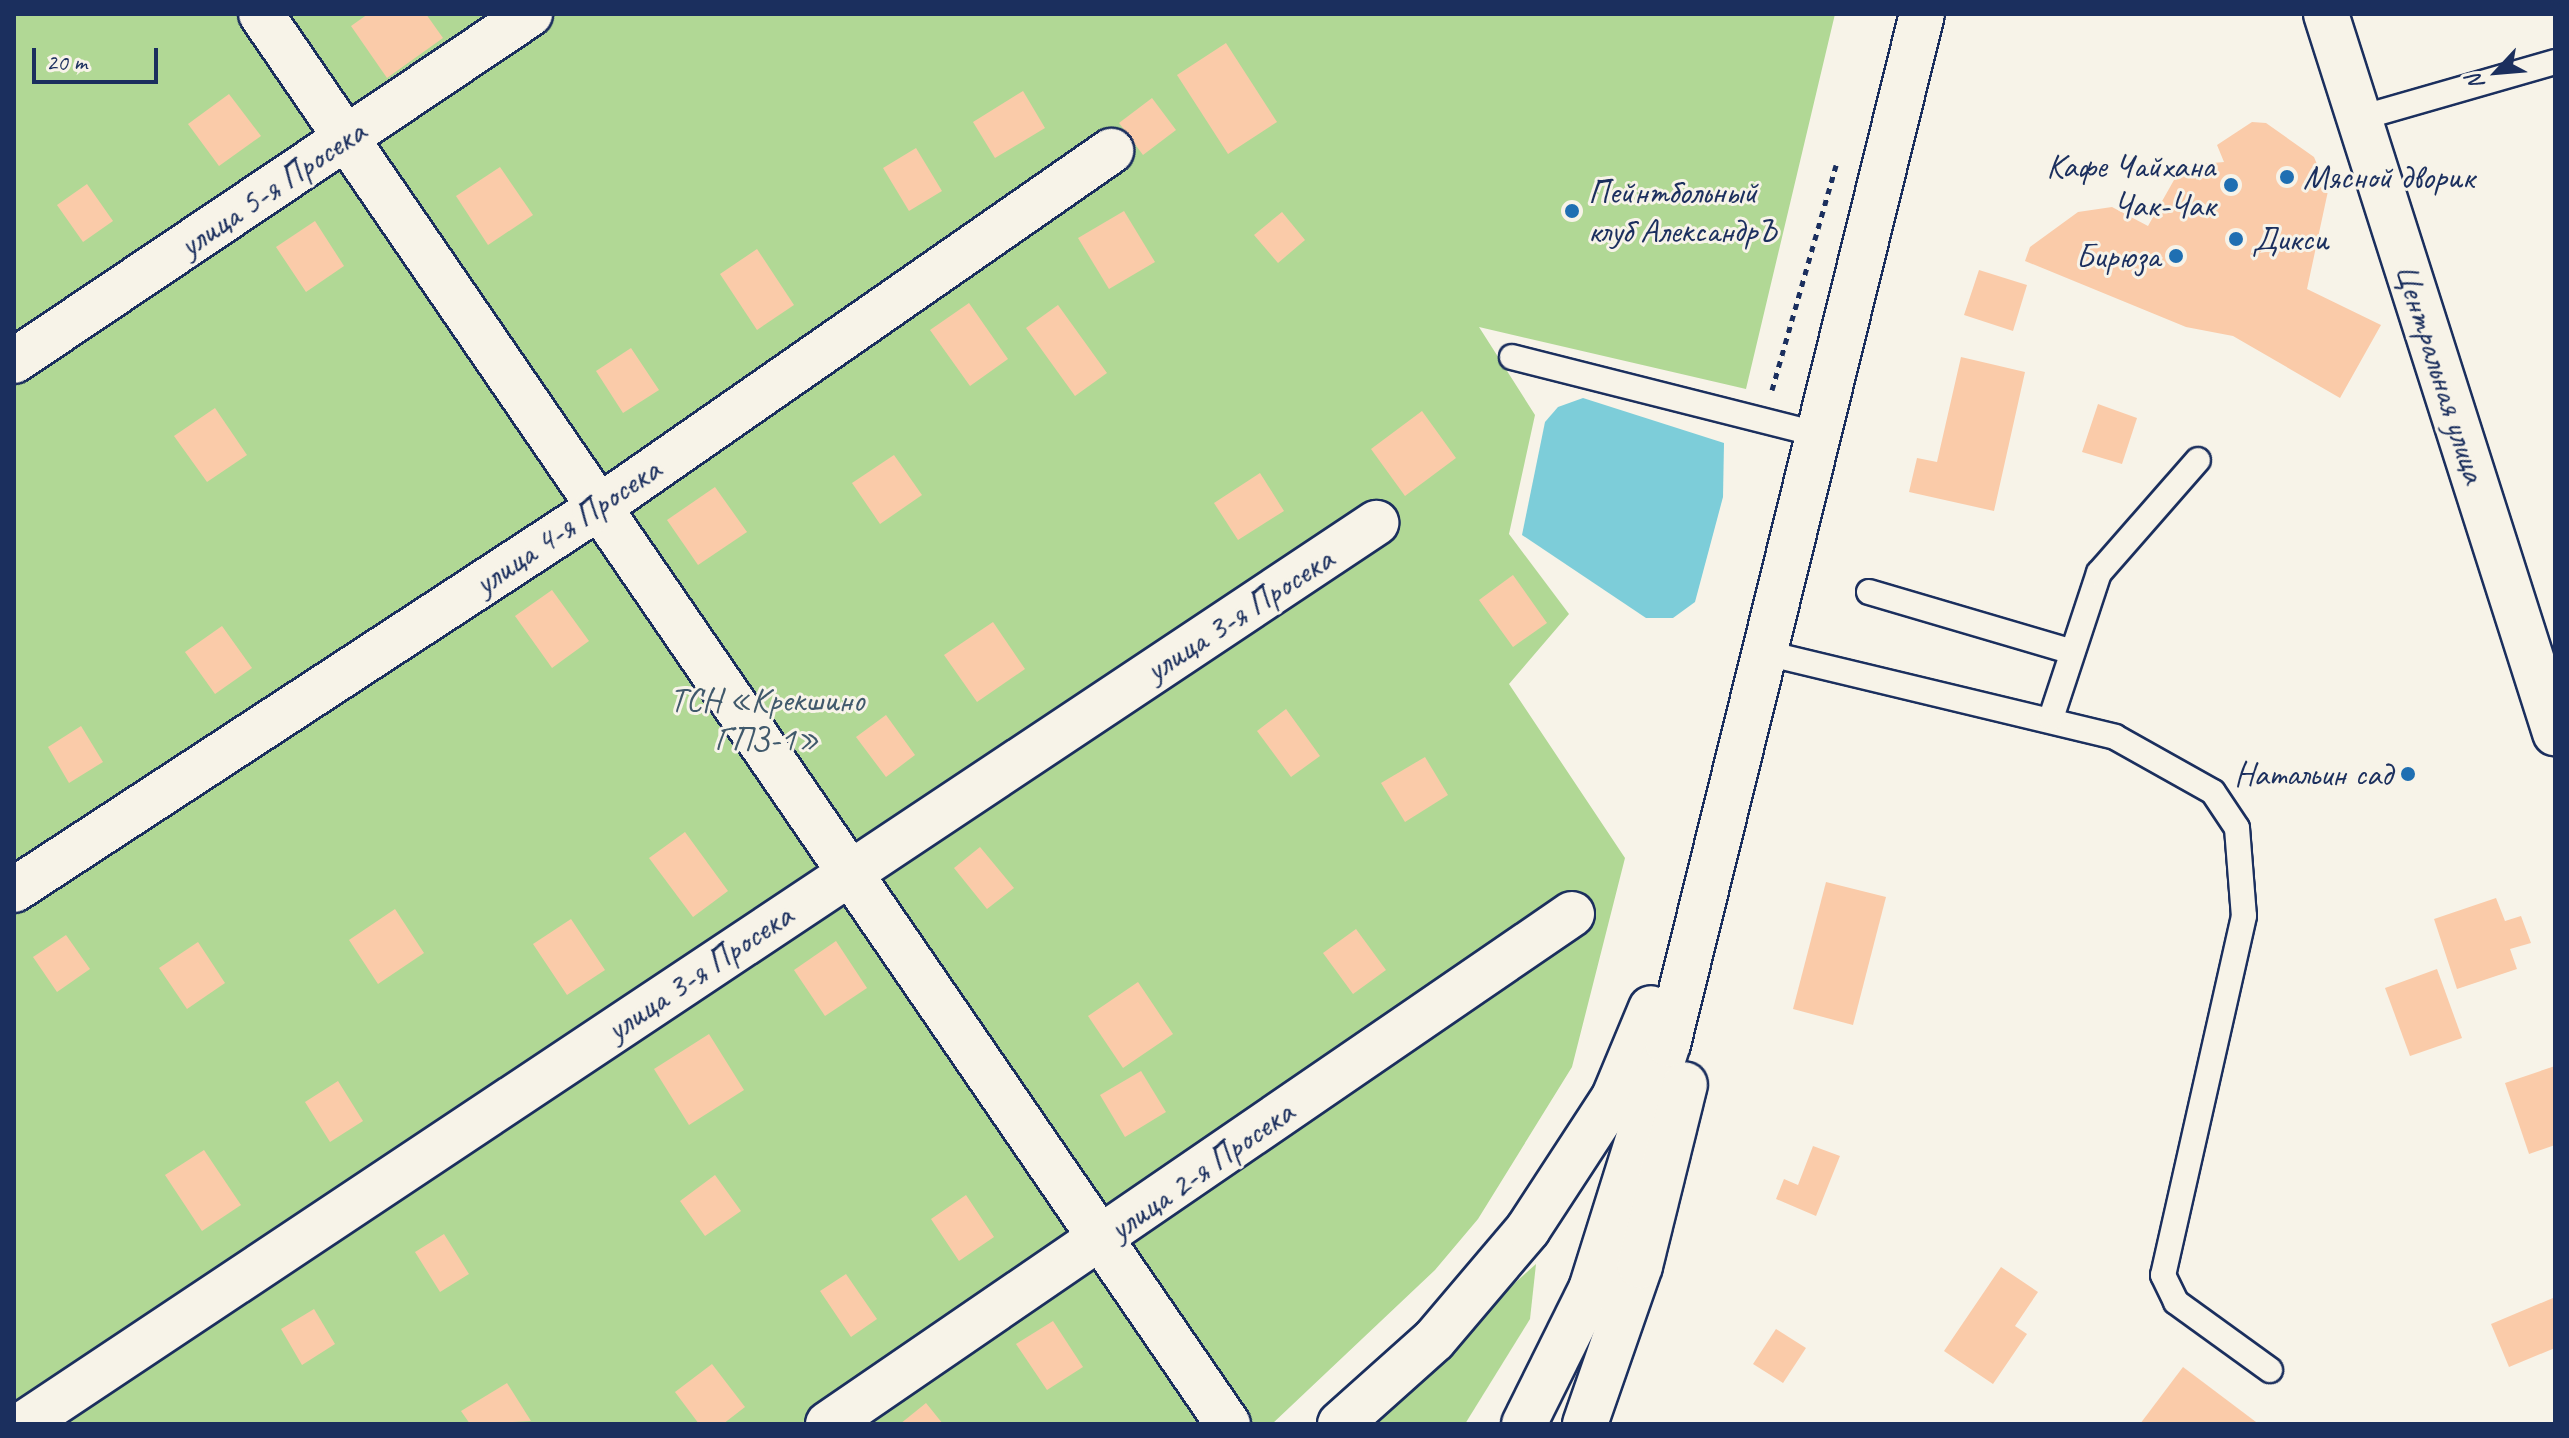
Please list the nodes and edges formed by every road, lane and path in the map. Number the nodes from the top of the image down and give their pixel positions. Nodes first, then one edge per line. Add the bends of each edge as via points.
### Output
1 (261, 14) edge
2 (530, 14) edge
3 (1922, 14) edge
4 (2326, 14) edge
5 (2555, 62) edge
6 (2360, 118) junction
7 (346, 139) junction
8 (1840, 150) dead end
9 (1111, 151) dead end
10 (1512, 357) dead end
11 (14, 361) edge
12 (1764, 421) junction
13 (1817, 434) junction
14 (2198, 460) dead end
15 (595, 510) junction
16 (1376, 523) dead end
17 (1869, 592) dead end
18 (2069, 651) junction
19 (1762, 652) junction
20 (2051, 718) junction
21 (2555, 733) edge
22 (1739, 750) junction
23 (1726, 803) junction
24 (848, 872) junction
25 (14, 890) edge
26 (1572, 914) dead end
27 (1103, 1237) junction
28 (2270, 1370) dead end
29 (23, 1424) edge
30 (828, 1424) edge
31 (1228, 1424) edge
32 (1340, 1424) edge
33 (1524, 1424) edge
34 (1585, 1424) edge

1 - 7 street
2 - 7 street, улица 5-я Просека
3 - 13 street
4 - 6 street, Центральная улица
5 - 6 lane
6 - 21 street, Центральная улица
7 - 11 street, улица 5-я Просека
7 - 15 street
8 - 12 path
9 - 15 street, улица 4-я Просека
10 - 12 lane
12 - 13 lane
13 - 19 street
14 - 18 lane via 2099,573
15 - 24 street
15 - 25 street, улица 4-я Просека
16 - 24 street, улица 3-я Просека
17 - 18 lane
18 - 20 lane
19 - 20 lane
19 - 22 street
20 - 28 lane via 2115,737 2199,780 2237,828 2244,916 2163,1275 2176,1302
22 - 23 street
22 - 34 street via 1697,1036 1640,1266
23 - 32 street via 1633,1056 1573,1168 1434,1340
23 - 33 street via 1668,1044 1614,1224 1563,1355
24 - 27 street
24 - 29 street, улица 3-я Просека
26 - 27 street, улица 2-я Просека
27 - 30 street, улица 2-я Просека
27 - 31 street

